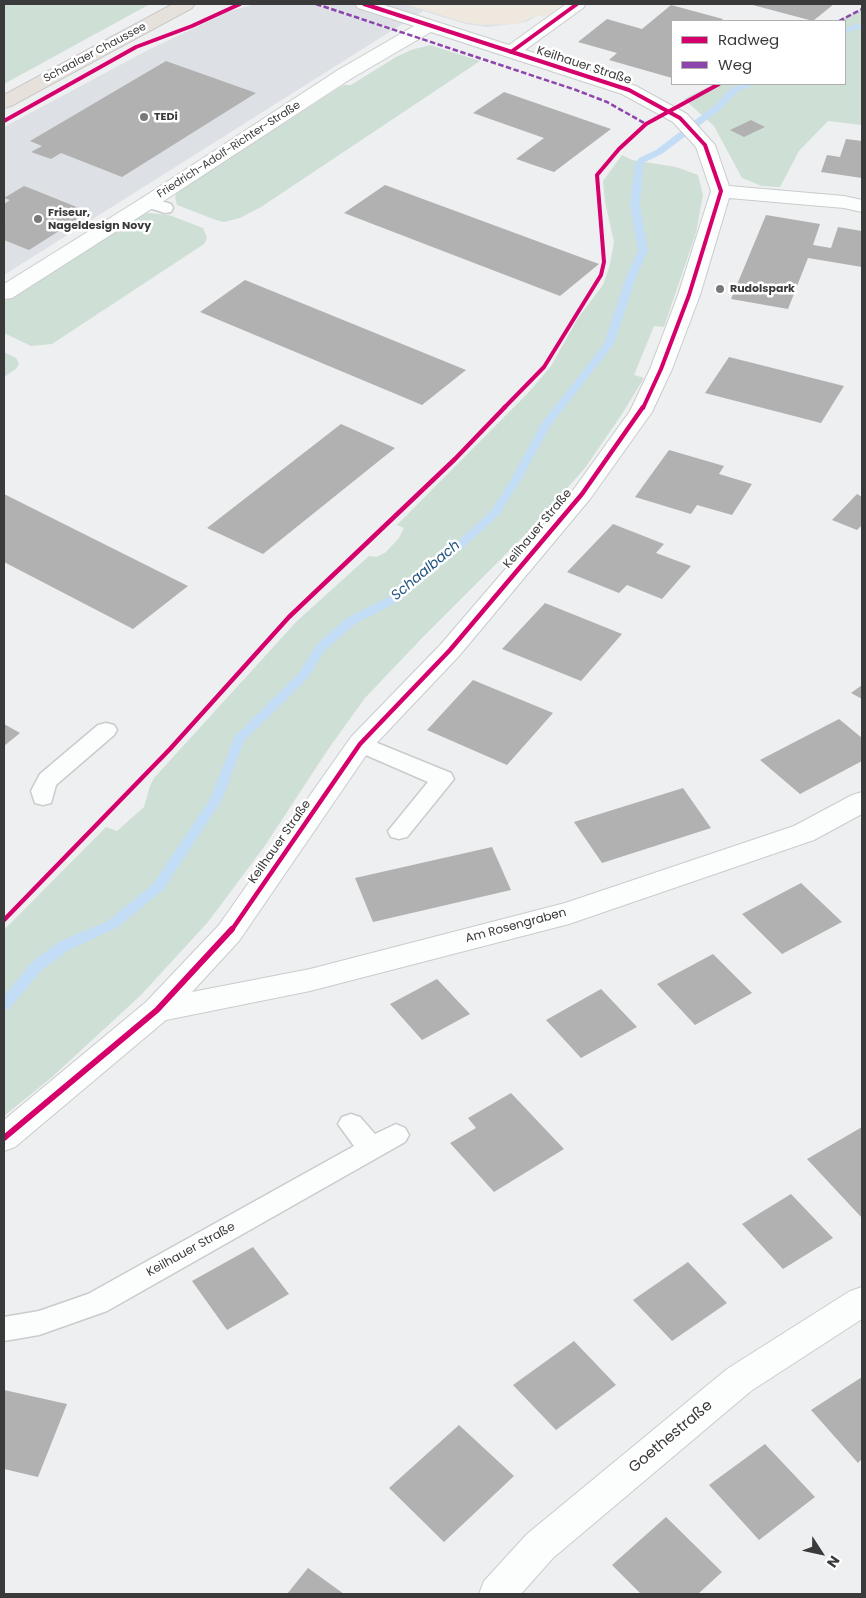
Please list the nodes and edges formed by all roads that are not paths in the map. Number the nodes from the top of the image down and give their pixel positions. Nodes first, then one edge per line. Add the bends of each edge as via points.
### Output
1 (186, 4) edge
2 (364, 4) edge
3 (577, 4) edge
4 (429, 25) junction
5 (511, 52) junction
6 (4, 102) edge
7 (721, 191) junction
8 (862, 206) edge
9 (4, 293) edge
10 (106, 730) dead end
11 (360, 744) junction
12 (43, 797) dead end
13 (862, 802) edge
14 (400, 831) dead end
15 (157, 1010) junction
16 (351, 1124) dead end
17 (396, 1135) dead end
18 (4, 1138) edge
19 (371, 1149) junction
20 (862, 1301) edge
21 (4, 1329) edge
22 (497, 1594) edge

1 - 6 main road, Schaalaer Chaussee
2 - 4 street, Keilhauer Straße
3 - 5 street
4 - 5 street, Keilhauer Straße
4 - 9 street, Friedrich-Adolf-Richter-Straße via 346,74 157,205
5 - 7 street, Keilhauer Straße via 629,90 680,118 705,145
7 - 8 street
7 - 11 street, Keilhauer Straße via 689,295 641,412 582,494 450,650
10 - 12 lane via 48,780 42,791
11 - 14 lane via 443,779
11 - 15 street, Keilhauer Straße via 229,933
13 - 15 street, Am Rosengraben via 804,833 569,913 310,980
15 - 18 street, Keilhauer Straße
16 - 19 lane
17 - 19 lane, Keilhauer Straße
19 - 21 lane, Keilhauer Straße via 97,1303 38,1323
20 - 22 street, Goethestraße via 739,1380 540,1546

